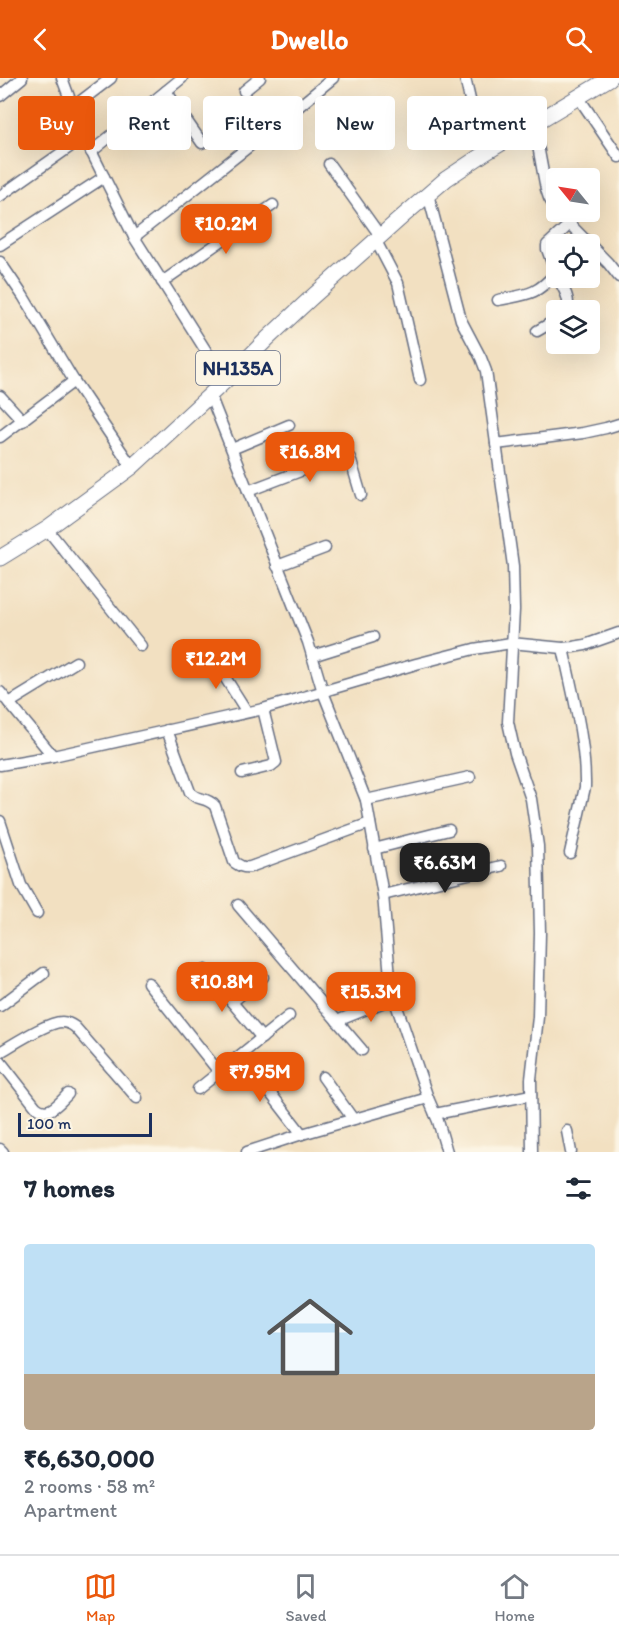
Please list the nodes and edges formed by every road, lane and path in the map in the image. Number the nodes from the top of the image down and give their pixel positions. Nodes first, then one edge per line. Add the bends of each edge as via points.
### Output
1 (22, 78) edge
2 (62, 78) edge
3 (111, 78) edge
4 (182, 78) edge
5 (260, 78) edge
6 (333, 78) edge
7 (465, 78) edge
8 (604, 80) edge
9 (166, 91) junction
10 (244, 91) dead end
11 (0, 96) edge
12 (69, 96) edge
13 (87, 96) edge
14 (469, 96) edge
15 (579, 98) junction
16 (547, 116) edge
17 (202, 142) dead end
18 (65, 150) edge
19 (490, 150) edge
20 (539, 150) edge
21 (91, 152) joint
22 (619, 157) edge
23 (329, 164) dead end
24 (104, 177) junction
25 (546, 189) edge
26 (428, 194) junction
27 (0, 195) edge
28 (273, 205) dead end
29 (570, 224) joint
30 (559, 234) edge
31 (134, 237) junction
32 (378, 239) junction
33 (0, 245) edge
34 (0, 262) edge
35 (619, 277) edge
36 (162, 282) junction
37 (546, 283) edge
38 (498, 300) dead end
39 (546, 326) edge
40 (537, 332) dead end
41 (420, 380) dead end
42 (74, 381) junction
43 (225, 381) junction
44 (210, 395) junction
45 (0, 396) edge
46 (23, 421) junction
47 (619, 424) edge
48 (289, 425) dead end
49 (0, 437) edge
50 (502, 443) junction
51 (232, 449) junction
52 (132, 467) junction
53 (248, 491) junction
54 (361, 495) dead end
55 (47, 529) junction
56 (325, 548) dead end
57 (0, 558) edge
58 (277, 566) junction
59 (618, 635) edge
60 (373, 638) dead end
61 (511, 643) junction
62 (141, 646) dead end
63 (563, 648) junction
64 (209, 652) dead end
65 (312, 656) junction
66 (76, 662) dead end
67 (0, 692) edge
68 (323, 692) junction
69 (9, 703) junction
70 (263, 709) junction
71 (247, 712) junction
72 (167, 730) junction
73 (52, 756) junction
74 (0, 765) edge
75 (242, 773) dead end
76 (470, 777) dead end
77 (366, 800) junction
78 (0, 821) edge
79 (370, 823) junction
80 (449, 830) dead end
81 (374, 849) junction
82 (570, 853) dead end
83 (501, 866) dead end
84 (383, 895) junction
85 (238, 905) dead end
86 (37, 913) dead end
87 (205, 970) dead end
88 (44, 973) dead end
89 (263, 977) dead end
90 (148, 983) dead end
91 (394, 998) junction
92 (231, 1002) junction
93 (0, 1006) edge
94 (289, 1016) dead end
95 (337, 1021) junction
96 (262, 1038) junction
97 (362, 1050) dead end
98 (0, 1052) edge
99 (241, 1055) junction
100 (0, 1061) edge
101 (219, 1072) junction
102 (324, 1077) dead end
103 (198, 1089) dead end
104 (68, 1094) dead end
105 (531, 1095) junction
106 (137, 1098) dead end
107 (428, 1098) junction
108 (435, 1114) junction
109 (353, 1119) junction
110 (567, 1131) dead end
111 (302, 1134) junction
112 (276, 1142) junction
113 (247, 1152) edge
114 (284, 1152) edge
115 (447, 1152) edge
116 (532, 1152) edge
117 (571, 1152) edge

1 - 11 street
2 - 12 street
3 - 13 street
4 - 9 street
5 - 10 street
6 - 31 street
7 - 14 street
8 - 15 highway, NH135A
9 - 17 street
9 - 21 street
15 - 16 highway, NH135A
15 - 22 street
18 - 27 street
19 - 26 highway, NH135A
20 - 25 street
21 - 24 street
23 - 32 street
24 - 31 street
24 - 33 street
26 - 32 highway, NH135A
26 - 50 street via 461,320 486,371
28 - 36 street
29 - 30 street
29 - 35 street
31 - 36 street
32 - 41 street via 398,283
32 - 43 highway, NH135A
34 - 42 street
36 - 43 street
37 - 38 street via 531,294
39 - 40 street
42 - 46 street
42 - 52 street
43 - 44 highway, NH135A
44 - 51 street
44 - 52 highway, NH135A
45 - 46 street
46 - 49 street
47 - 50 street via 583,433
48 - 51 street
50 - 61 street via 513,566
51 - 53 street
52 - 55 highway, NH135A
53 - 54 street via 345,454 350,458
53 - 58 street
55 - 57 highway, NH135A
55 - 62 street
56 - 58 street
58 - 65 street
59 - 63 street
60 - 65 street
61 - 63 street
61 - 68 street via 474,649
61 - 105 street via 508,722 531,799 538,846 538,1017
63 - 82 street via 585,777
64 - 71 street
65 - 68 street
66 - 69 street
67 - 69 street
68 - 70 street
68 - 77 street
69 - 73 street
70 - 71 street
70 - 75 street via 276,762
71 - 72 street
72 - 73 street
72 - 79 street via 190,792 215,806 234,862 240,866 250,867
73 - 74 street
76 - 77 street
77 - 79 street
78 - 86 street via 21,885
79 - 81 street
80 - 81 street
81 - 84 street
83 - 84 street
84 - 91 street
85 - 95 street
87 - 92 street
88 - 93 street
89 - 92 street
90 - 101 street
91 - 95 street
91 - 107 street
92 - 96 street
94 - 96 street
95 - 97 street
96 - 99 street
98 - 106 street via 48,1025 69,1023
99 - 101 street
99 - 111 street
100 - 104 street via 40,1111 51,1109
101 - 103 street
102 - 109 street
105 - 108 street
105 - 116 street
107 - 108 street
107 - 109 street
108 - 115 street
109 - 111 street
110 - 117 street
111 - 112 street
112 - 113 street
112 - 114 street

